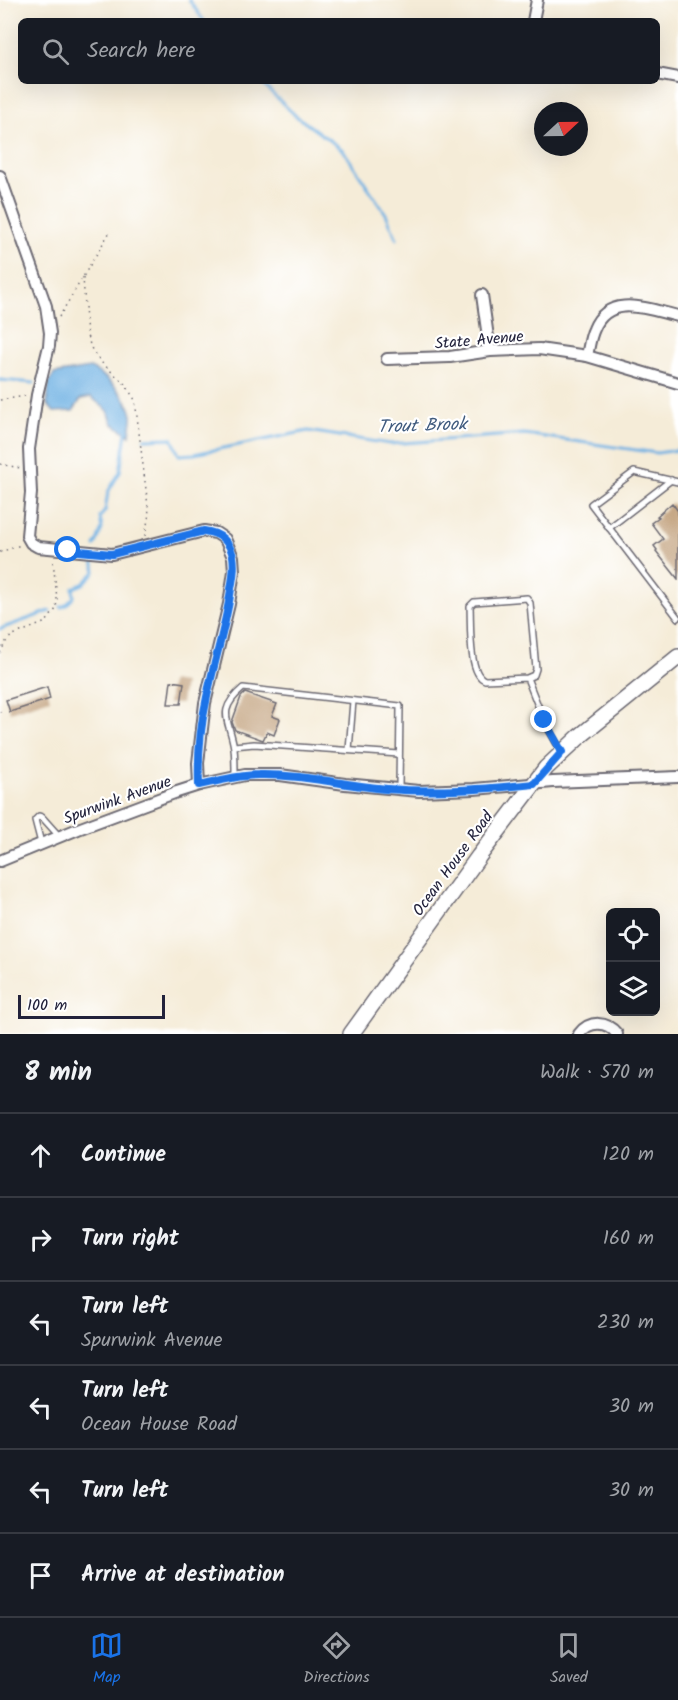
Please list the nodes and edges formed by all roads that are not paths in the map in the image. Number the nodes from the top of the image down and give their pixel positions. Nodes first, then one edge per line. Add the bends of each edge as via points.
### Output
1 (537, 0) edge
2 (534, 18) edge
3 (660, 75) edge
4 (678, 78) edge
5 (0, 176) edge
6 (482, 295) dead end
7 (678, 316) edge
8 (490, 351) junction
9 (587, 356) junction
10 (387, 359) dead end
11 (678, 383) edge
12 (675, 481) edge
13 (609, 528) junction
14 (678, 618) edge
15 (678, 657) edge
16 (527, 678) junction
17 (353, 702) junction
18 (234, 746) junction
19 (349, 750) junction
20 (562, 752) junction
21 (399, 754) junction
22 (235, 777) junction
23 (678, 777) edge
24 (534, 784) junction
25 (199, 785) junction
26 (399, 789) junction
27 (59, 836) junction
28 (40, 843) junction
29 (0, 861) edge
30 (351, 1034) edge
31 (579, 1034) edge
32 (618, 1034) edge

1 - 2 street
3 - 4 street
5 - 25 street via 45,306 50,333 29,449 31,493 27,536 31,543 38,547 112,554 204,531 225,539 233,558 229,604 205,703
6 - 8 street
7 - 9 street via 621,305 610,310 595,327
8 - 9 street, State Avenue via 539,349
8 - 10 street, State Avenue via 444,358
9 - 11 street, State Avenue
12 - 13 lane
12 - 13 lane via 634,472 625,478 591,504
13 - 14 lane
15 - 20 main road, Ocean House Road
16 - 16 lane via 536,669 527,598 474,602 470,606 476,673 485,680
16 - 20 lane
17 - 18 lane via 243,688 228,706 226,722
17 - 19 lane
17 - 21 lane via 400,706
18 - 19 lane
18 - 22 lane
19 - 21 lane
20 - 24 main road, Ocean House Road
21 - 26 lane
22 - 25 street, Spurwink Avenue
22 - 26 street, Spurwink Avenue via 280,775
23 - 24 street, Spurwink Avenue
24 - 26 street, Spurwink Avenue
24 - 30 main road, Ocean House Road
25 - 27 street, Spurwink Avenue
27 - 28 street, Spurwink Avenue
27 - 28 lane via 39,816 35,820
28 - 29 street, Spurwink Avenue
31 - 32 street via 588,1025 596,1024 610,1027

